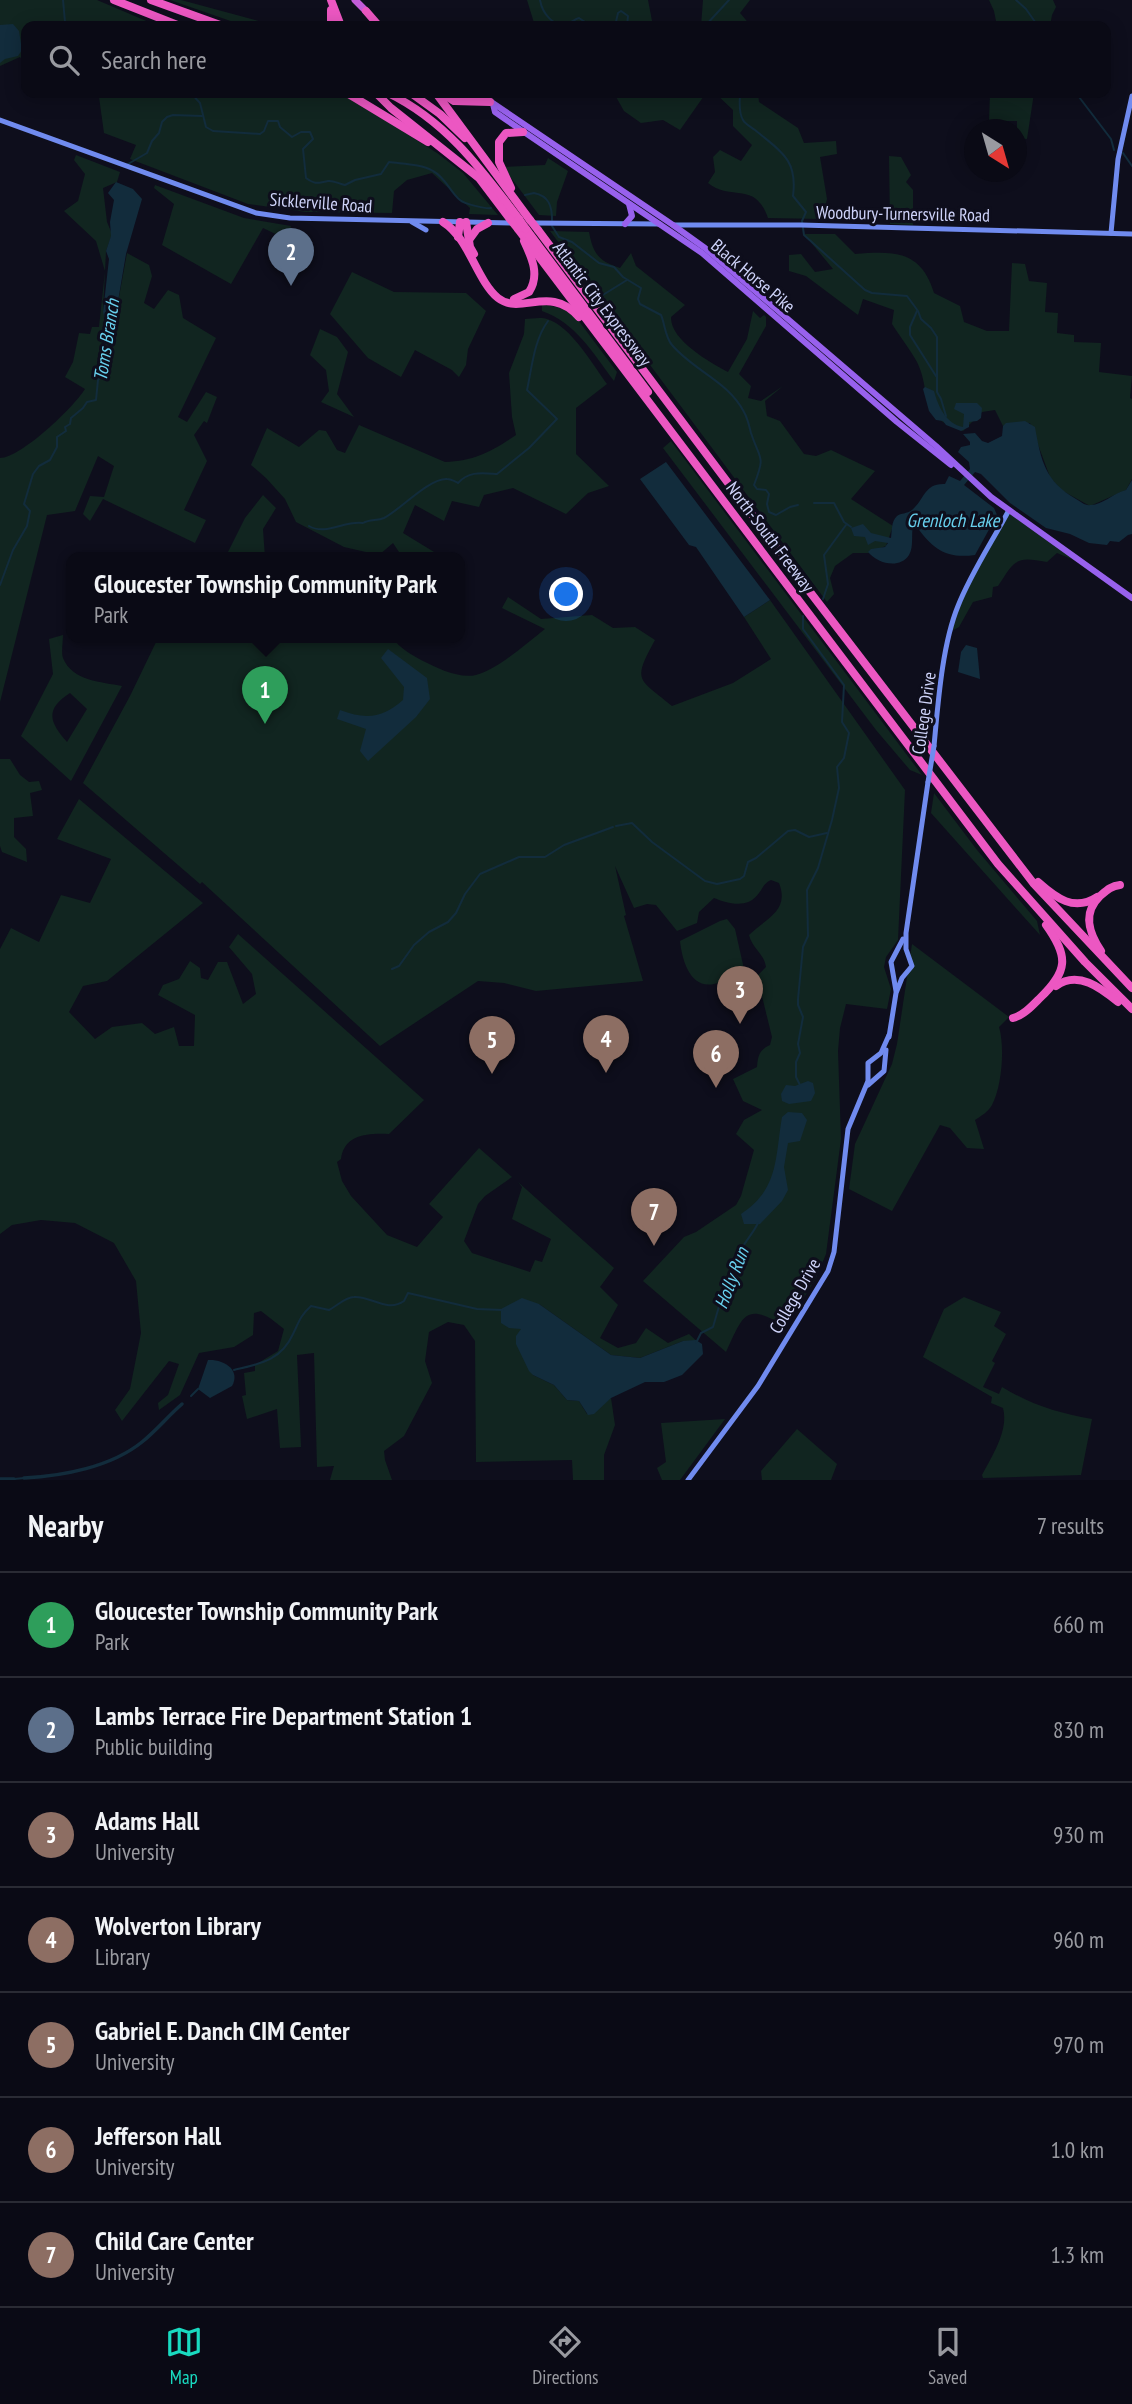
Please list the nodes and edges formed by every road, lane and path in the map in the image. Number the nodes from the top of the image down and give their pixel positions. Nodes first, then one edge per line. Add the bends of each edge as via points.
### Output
1 (114, 0) edge
2 (150, 0) edge
3 (330, 0) edge
4 (355, 0) edge
5 (366, 11) joint
6 (198, 18) junction
7 (167, 21) edge
8 (207, 21) edge
9 (210, 21) edge
10 (331, 21) edge
11 (339, 21) edge
12 (377, 21) edge
13 (1132, 96) edge
14 (355, 98) edge
15 (381, 98) edge
16 (396, 98) edge
17 (417, 98) edge
18 (442, 98) edge
19 (447, 98) edge
20 (485, 98) edge
21 (492, 103) junction
22 (0, 120) edge
23 (523, 132) junction
24 (540, 139) junction
25 (455, 158) junction
26 (581, 168) junction
27 (506, 189) junction
28 (628, 203) junction
29 (514, 219) junction
30 (412, 222) junction
31 (443, 222) junction
32 (463, 222) junction
33 (488, 223) junction
34 (658, 223) junction
35 (625, 224) junction
36 (673, 225) junction
37 (525, 226) junction
38 (426, 230) dead end
39 (1111, 233) junction
40 (1132, 234) edge
41 (458, 237) junction
42 (469, 240) junction
43 (639, 390) junction
44 (934, 448) junction
45 (1009, 510) junction
46 (768, 558) junction
47 (1132, 598) edge
48 (1016, 861) junction
49 (1112, 878) dead end
50 (1120, 885) dead end
51 (1024, 894) junction
52 (906, 933) junction
53 (893, 957) junction
54 (909, 957) junction
55 (892, 969) junction
56 (906, 973) junction
57 (1130, 986) edge
58 (896, 993) junction
59 (1132, 1011) edge
60 (1013, 1018) dead end
61 (1020, 1026) dead end
62 (889, 1035) junction
63 (874, 1058) junction
64 (885, 1064) junction
65 (868, 1069) junction
66 (880, 1075) junction
67 (860, 1100) junction
68 (689, 1479) edge

1 - 7 highway
2 - 6 highway
3 - 10 highway
3 - 11 highway
4 - 5 highway
5 - 12 highway
6 - 8 highway
6 - 9 highway
13 - 39 main road via 1118,159
14 - 25 highway
15 - 25 highway
16 - 29 highway, Atlantic City Expressway via 453,137
17 - 27 highway via 454,127
18 - 27 highway, North-South Freeway
19 - 21 highway
20 - 21 main road, Black Horse Pike
21 - 23 main road, Black Horse Pike via 495,112
21 - 24 main road, Black Horse Pike
22 - 30 main road, Sicklerville Road via 256,213
23 - 24 main road, Black Horse Pike
23 - 37 highway via 506,133 498,150
24 - 26 main road, Black Horse Pike
25 - 29 highway
26 - 28 main road, Black Horse Pike
26 - 36 main road, Black Horse Pike
27 - 37 highway, North-South Freeway
28 - 34 main road, Black Horse Pike
28 - 35 main road via 632,216
29 - 37 highway, Atlantic City Expressway, bridge
30 - 31 main road, Sicklerville Road
30 - 38 main road
31 - 32 main road, Sicklerville Road
31 - 41 highway
32 - 33 main road, Sicklerville Road
32 - 41 highway
32 - 42 highway
33 - 35 main road, Sicklerville Road
33 - 42 highway
34 - 35 main road, Sicklerville Road
34 - 36 main road, Woodbury-Turnersville Road
34 - 44 main road, Black Horse Pike via 722,270
36 - 39 main road, Woodbury-Turnersville Road
36 - 44 main road, Black Horse Pike via 748,283
37 - 42 highway via 534,274 532,287 517,299 497,290
37 - 43 highway, North-South Freeway
37 - 46 highway, Atlantic City Expressway
37 - 48 highway, North-South Freeway, bridge via 538,230
39 - 40 main road, Woodbury-Turnersville Road
41 - 43 highway via 499,299 511,303 549,300 568,307
43 - 46 highway, North-South Freeway
44 - 45 main road, Black Horse Pike
45 - 47 main road, Black Horse Pike
45 - 52 main road, College Drive, bridge via 953,619
46 - 51 highway, North-South Freeway
48 - 49 highway via 1049,892 1070,903 1091,901
48 - 57 highway, North-South Freeway
50 - 57 highway via 1093,903 1089,926 1095,942
51 - 59 highway, North-South Freeway
51 - 60 highway via 1054,938 1062,968 1054,985
52 - 53 main road, College Drive
52 - 54 main road, College Drive
53 - 54 main road via 902,953
53 - 55 main road
54 - 56 main road via 912,966
55 - 56 main road
55 - 58 main road
56 - 58 main road
58 - 62 main road
59 - 61 highway via 1096,985 1071,979 1056,986 1022,1017
62 - 63 main road via 881,1054
62 - 64 main road
63 - 64 main road
63 - 65 main road
64 - 66 main road
65 - 66 main road
65 - 67 main road, College Drive
66 - 67 main road, College Drive
67 - 68 main road, College Drive via 848,1129 834,1252 826,1276 758,1386

